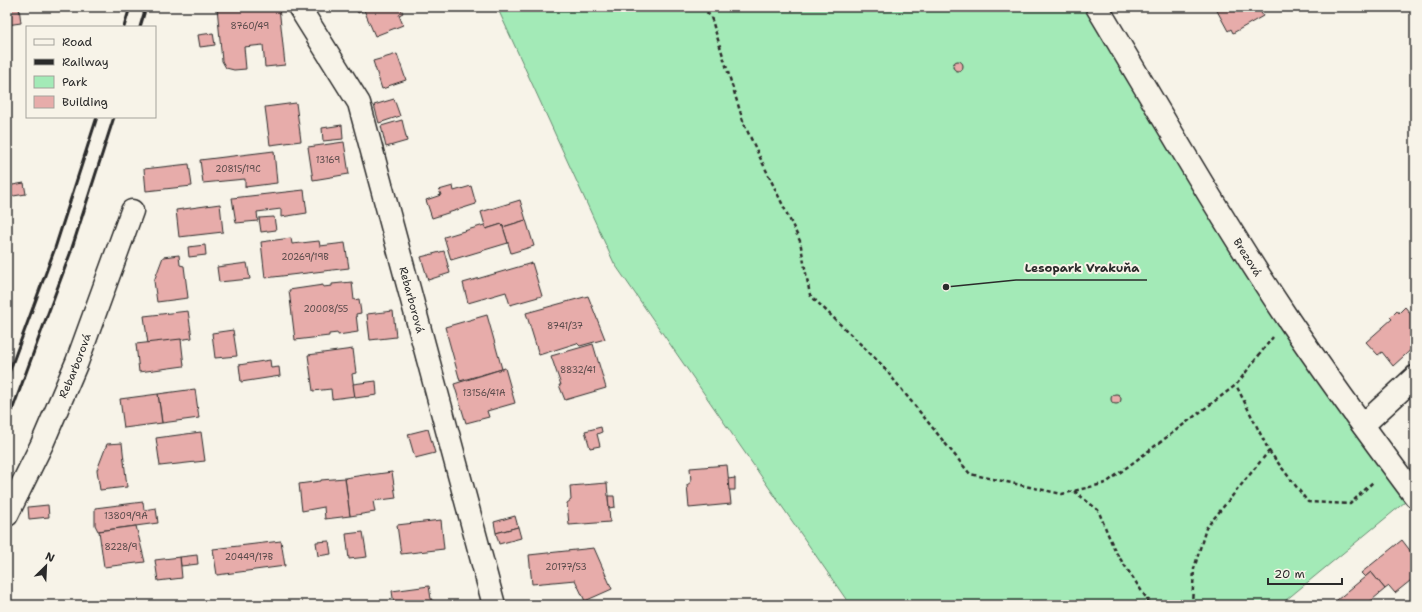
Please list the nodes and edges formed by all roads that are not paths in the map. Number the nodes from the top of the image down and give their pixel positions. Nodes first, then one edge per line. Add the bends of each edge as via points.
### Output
1 (299, 7) edge
2 (1097, 7) edge
3 (132, 211) dead end
4 (1415, 377) edge
5 (1363, 425) junction
6 (1415, 496) edge
7 (7, 515) edge
8 (494, 605) edge

1 - 8 street, Rebarborová via 359,103
2 - 5 street, Brezová via 1247,256 1287,318
3 - 7 street, Rebarborová via 77,362 42,444
4 - 5 street
5 - 6 street, Brezová

